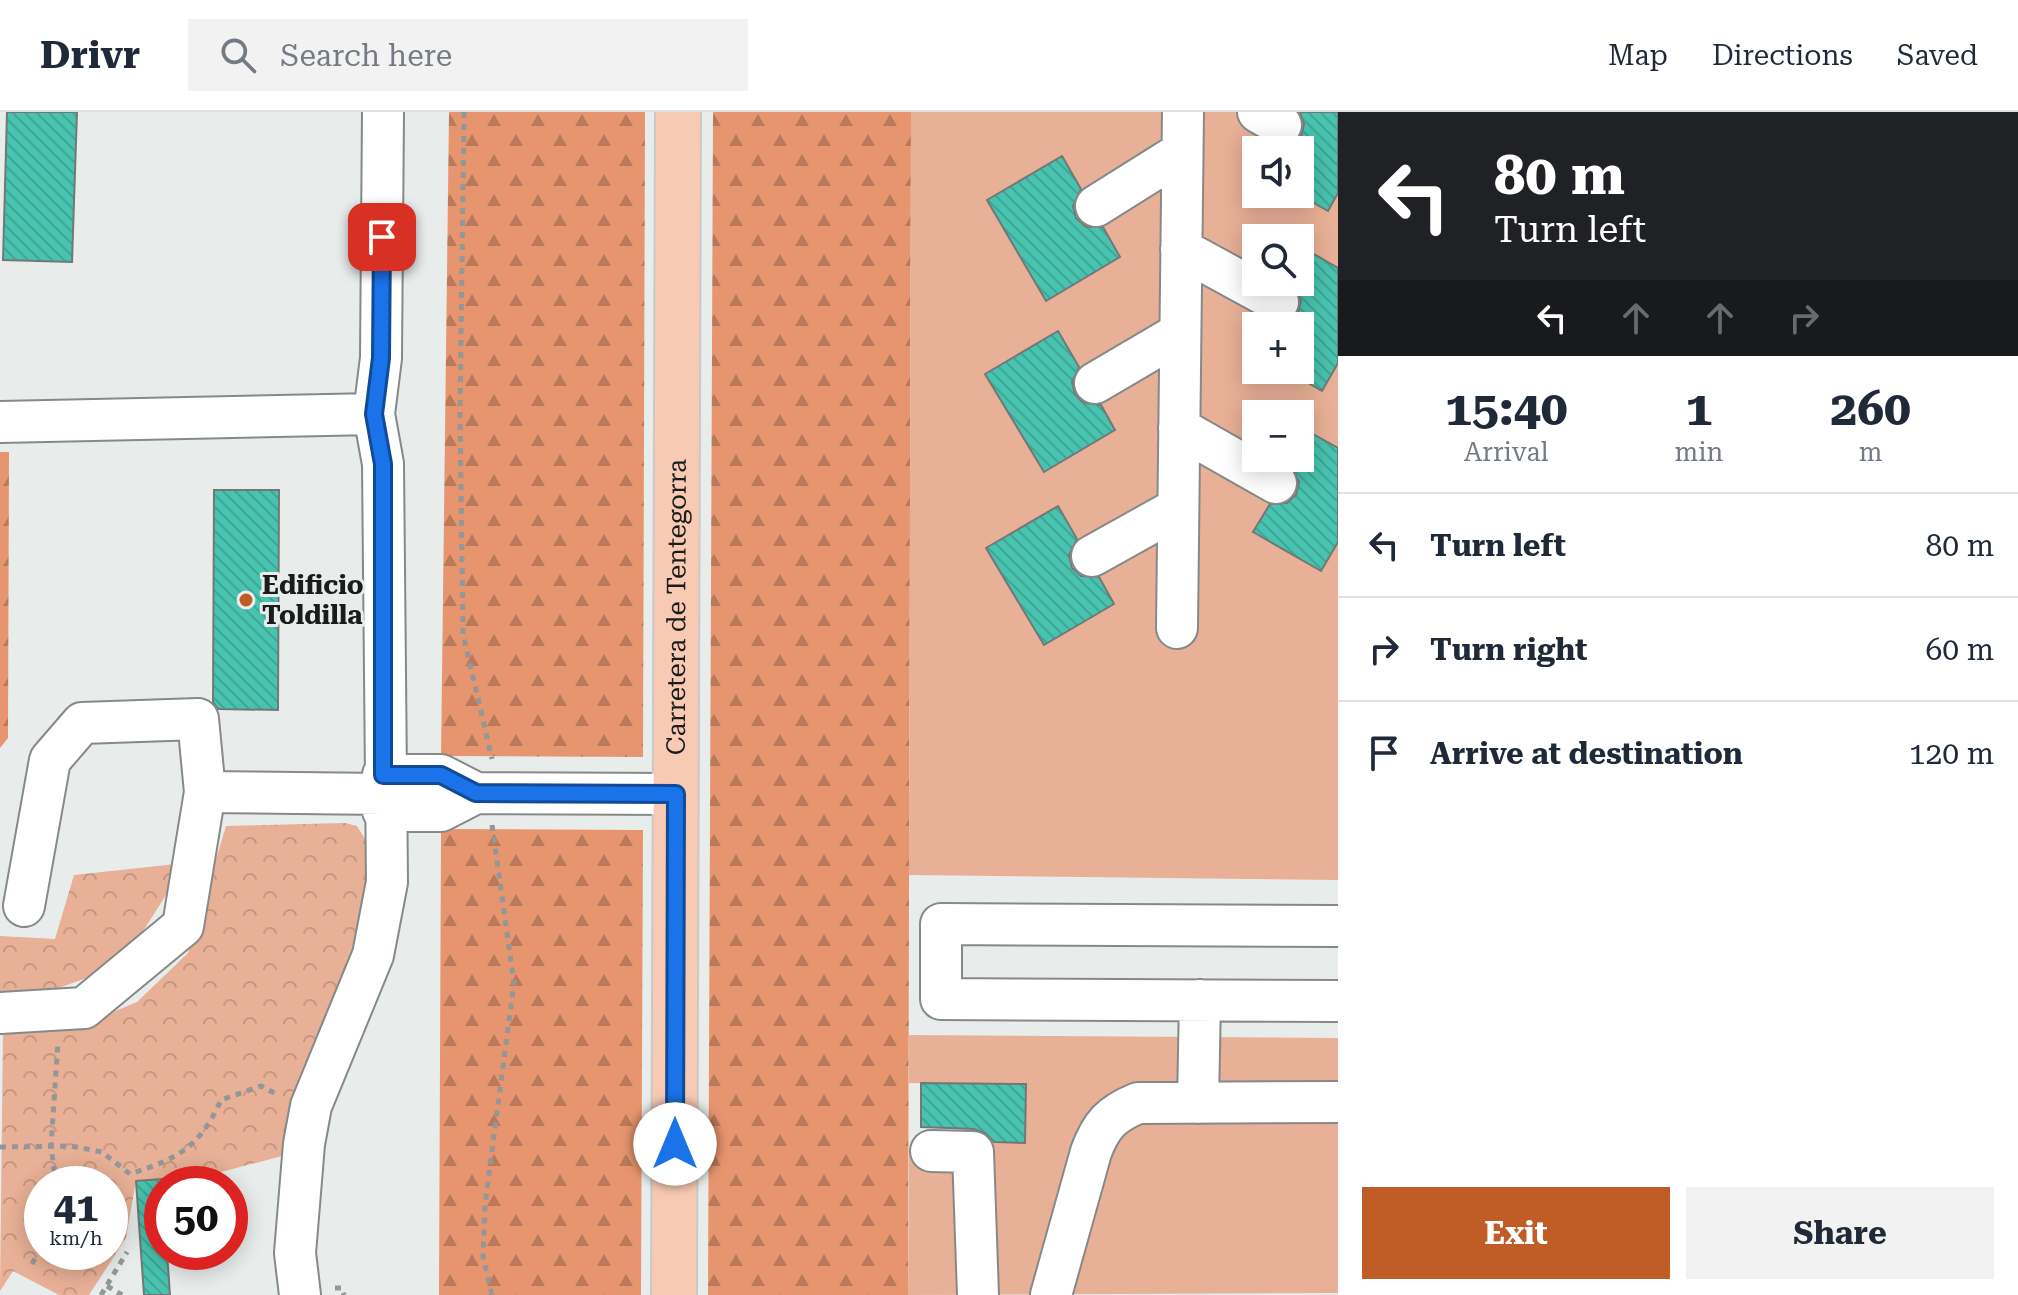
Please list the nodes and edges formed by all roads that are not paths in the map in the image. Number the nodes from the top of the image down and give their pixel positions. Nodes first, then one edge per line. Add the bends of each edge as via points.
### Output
1 (383, 112) edge
2 (678, 112) edge
3 (1183, 112) edge
4 (1182, 152) junction
5 (1096, 206) dead end
6 (1181, 249) junction
7 (1278, 302) dead end
8 (1180, 333) junction
9 (1095, 383) dead end
10 (374, 414) junction
11 (0, 422) edge
12 (1179, 428) junction
13 (1276, 483) dead end
14 (1178, 508) junction
15 (1092, 556) dead end
16 (1177, 628) dead end
17 (205, 792) junction
18 (383, 794) junction
19 (676, 794) junction
20 (24, 906) dead end
21 (1338, 926) edge
22 (1200, 1000) junction
23 (1338, 1001) edge
24 (0, 1013) edge
25 (1338, 1102) edge
26 (1198, 1103) junction
27 (931, 1151) dead end
28 (300, 1295) edge
29 (674, 1295) edge
30 (978, 1295) edge
31 (1051, 1295) edge

1 - 10 street via 381,358
2 - 19 main road, Carretera de Tentegorra
3 - 4 street
4 - 5 street
4 - 6 street
6 - 7 street
6 - 8 street
8 - 9 street
8 - 12 street
10 - 11 street
10 - 18 street via 383,464
12 - 13 street
12 - 14 street
14 - 15 street
14 - 16 street
17 - 18 street
17 - 20 street via 198,719 82,723 50,760
17 - 24 street via 183,926 84,1008
18 - 19 street via 441,811
18 - 28 street via 387,882 373,955 311,1106 304,1144 295,1253
19 - 29 main road, Carretera de Tentegorra
21 - 22 street via 941,924 941,999
22 - 23 street
22 - 26 street
25 - 26 street
26 - 31 street via 1138,1103 1114,1113 1100,1130
27 - 30 street via 973,1152

